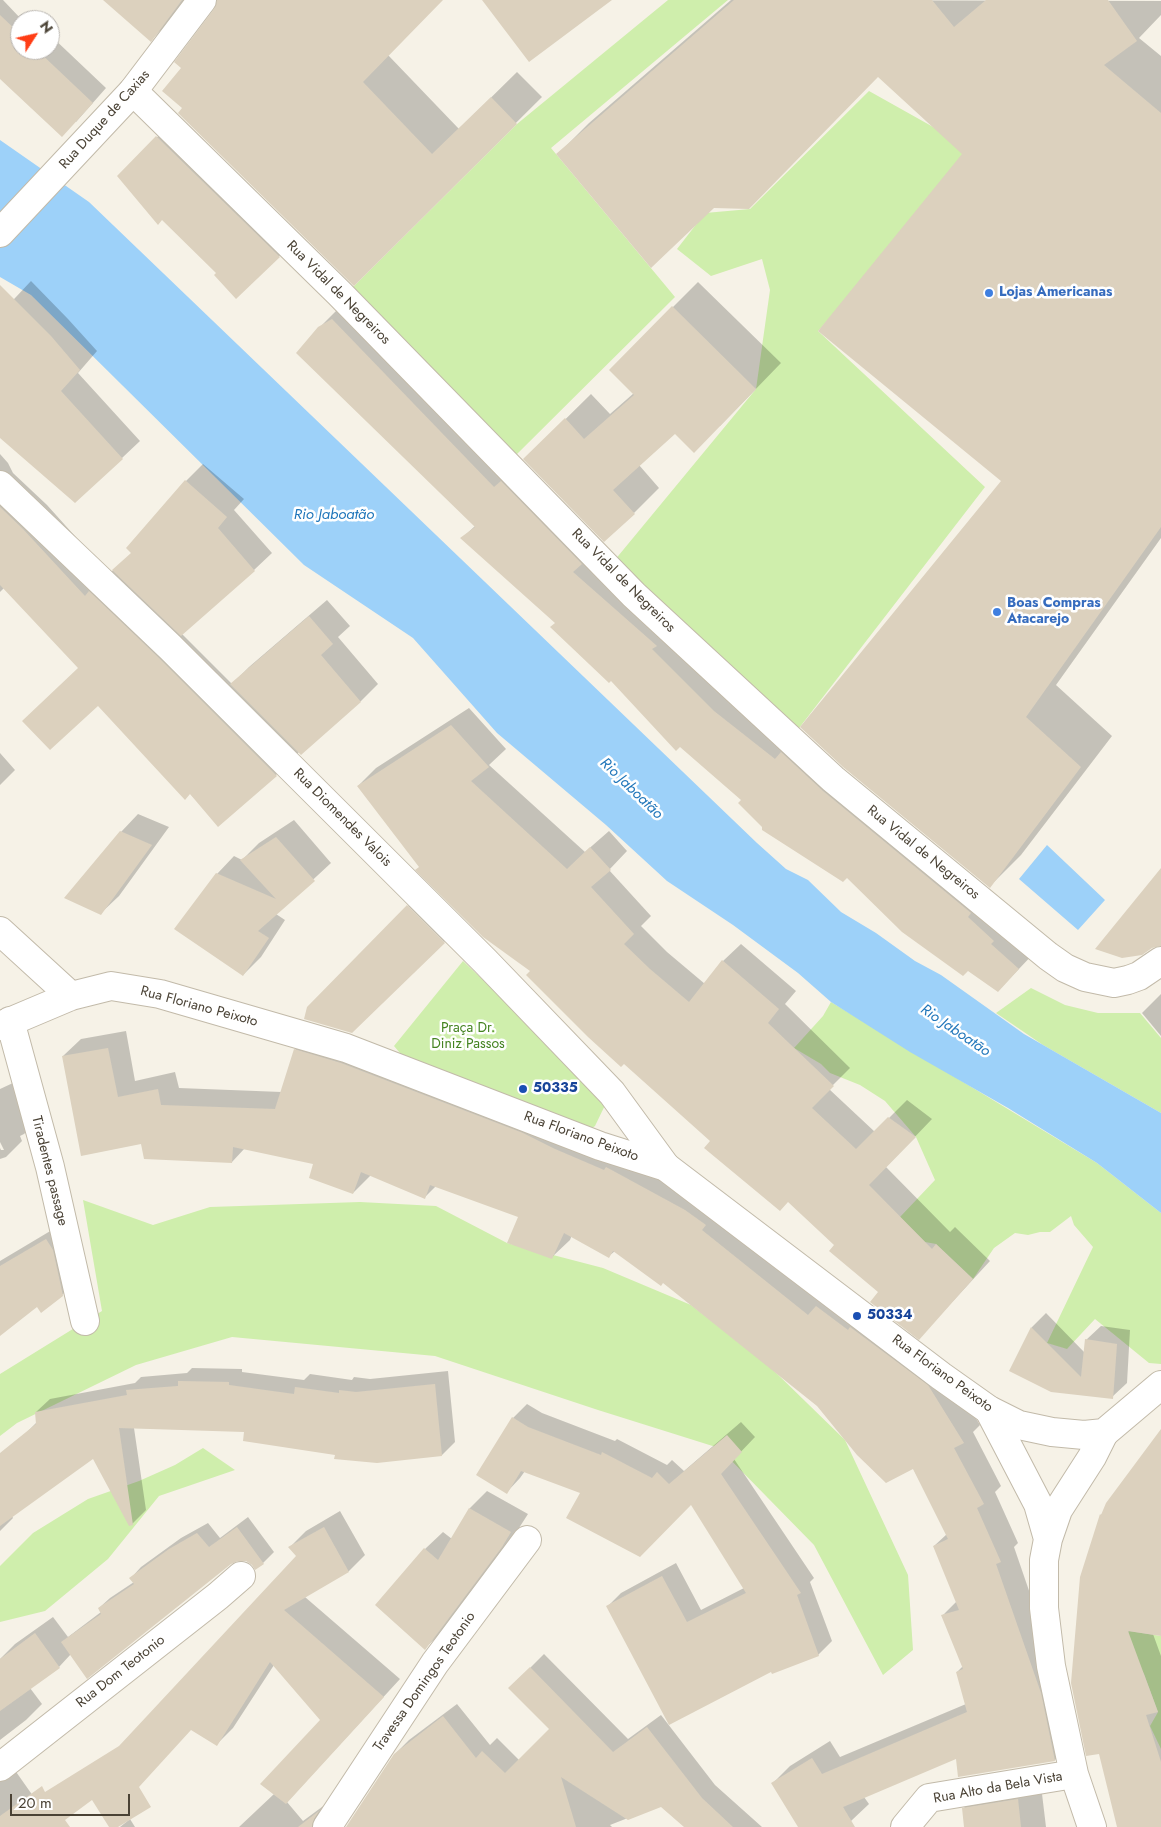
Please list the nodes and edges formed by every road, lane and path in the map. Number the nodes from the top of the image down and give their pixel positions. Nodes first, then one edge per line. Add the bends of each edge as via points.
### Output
1 (202, 0) edge
2 (133, 91) junction
3 (0, 233) edge
4 (0, 485) edge
5 (0, 932) edge
6 (1161, 960) edge
7 (71, 996) junction
8 (5, 1023) edge
9 (666, 1167) junction
10 (85, 1321) dead end
11 (1161, 1385) edge
12 (989, 1410) junction
13 (1104, 1433) junction
14 (1048, 1539) junction
15 (527, 1540) dead end
16 (241, 1576) dead end
17 (0, 1767) edge
18 (1074, 1774) junction
19 (327, 1827) edge
20 (905, 1827) edge
21 (1092, 1827) edge

1 - 2 street, Rua Duque de Caxias
2 - 3 street, Rua Duque de Caxias
2 - 6 street, Rua Vidal de Negreiros via 339,294 634,595 833,779 1065,968 1114,983 1140,976
4 - 9 street, Rua Diomendes Valois via 170,647 485,961 612,1093
5 - 7 street
7 - 8 street, Rua Floriano Peixoto
7 - 9 street, Rua Floriano Peixoto via 111,986 169,997 346,1048 600,1146
8 - 10 street, Tiradentes passage via 50,1167
9 - 12 street, Rua Floriano Peixoto
11 - 13 street
12 - 13 street, Rua Floriano Peixoto via 1019,1425 1052,1432
12 - 14 street via 1038,1504
13 - 14 street via 1058,1510
14 - 18 street via 1044,1560 1044,1608 1051,1666
15 - 19 street, Travessa Domingos Teotonio via 435,1663
16 - 17 street, Rua Dom Teotonio
18 - 20 street, Rua Alto da Bela Vista via 929,1798
18 - 21 street

